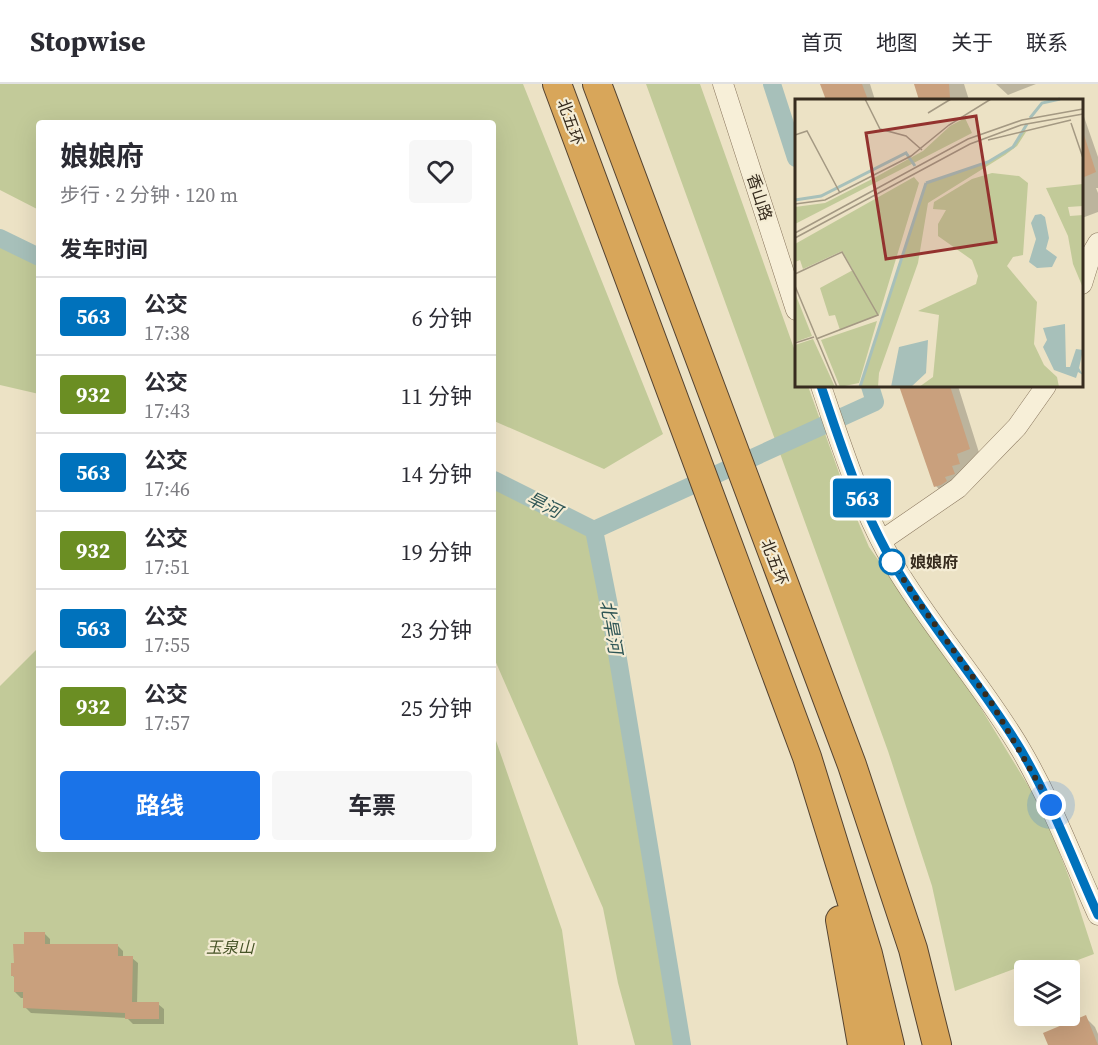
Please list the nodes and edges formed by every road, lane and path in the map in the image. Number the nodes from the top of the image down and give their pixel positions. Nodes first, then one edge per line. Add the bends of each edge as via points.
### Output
1 (557, 84) edge
2 (597, 84) edge
3 (723, 84) edge
4 (1098, 243) edge
5 (1083, 281) edge
6 (795, 307) edge
7 (1045, 387) edge
8 (824, 394) edge
9 (882, 541) junction
10 (807, 757) junction
11 (1098, 915) edge
12 (862, 1045) edge
13 (890, 1045) edge
14 (937, 1045) edge

1 - 10 highway, 北五环
2 - 14 highway, 北五环 via 852,765 913,950
3 - 6 street, 香山路
4 - 5 street
7 - 9 street via 1017,427 958,488
8 - 9 street
9 - 11 street via 920,604 1022,751 1051,805
10 - 12 highway
10 - 13 highway, 北五环 via 868,954

